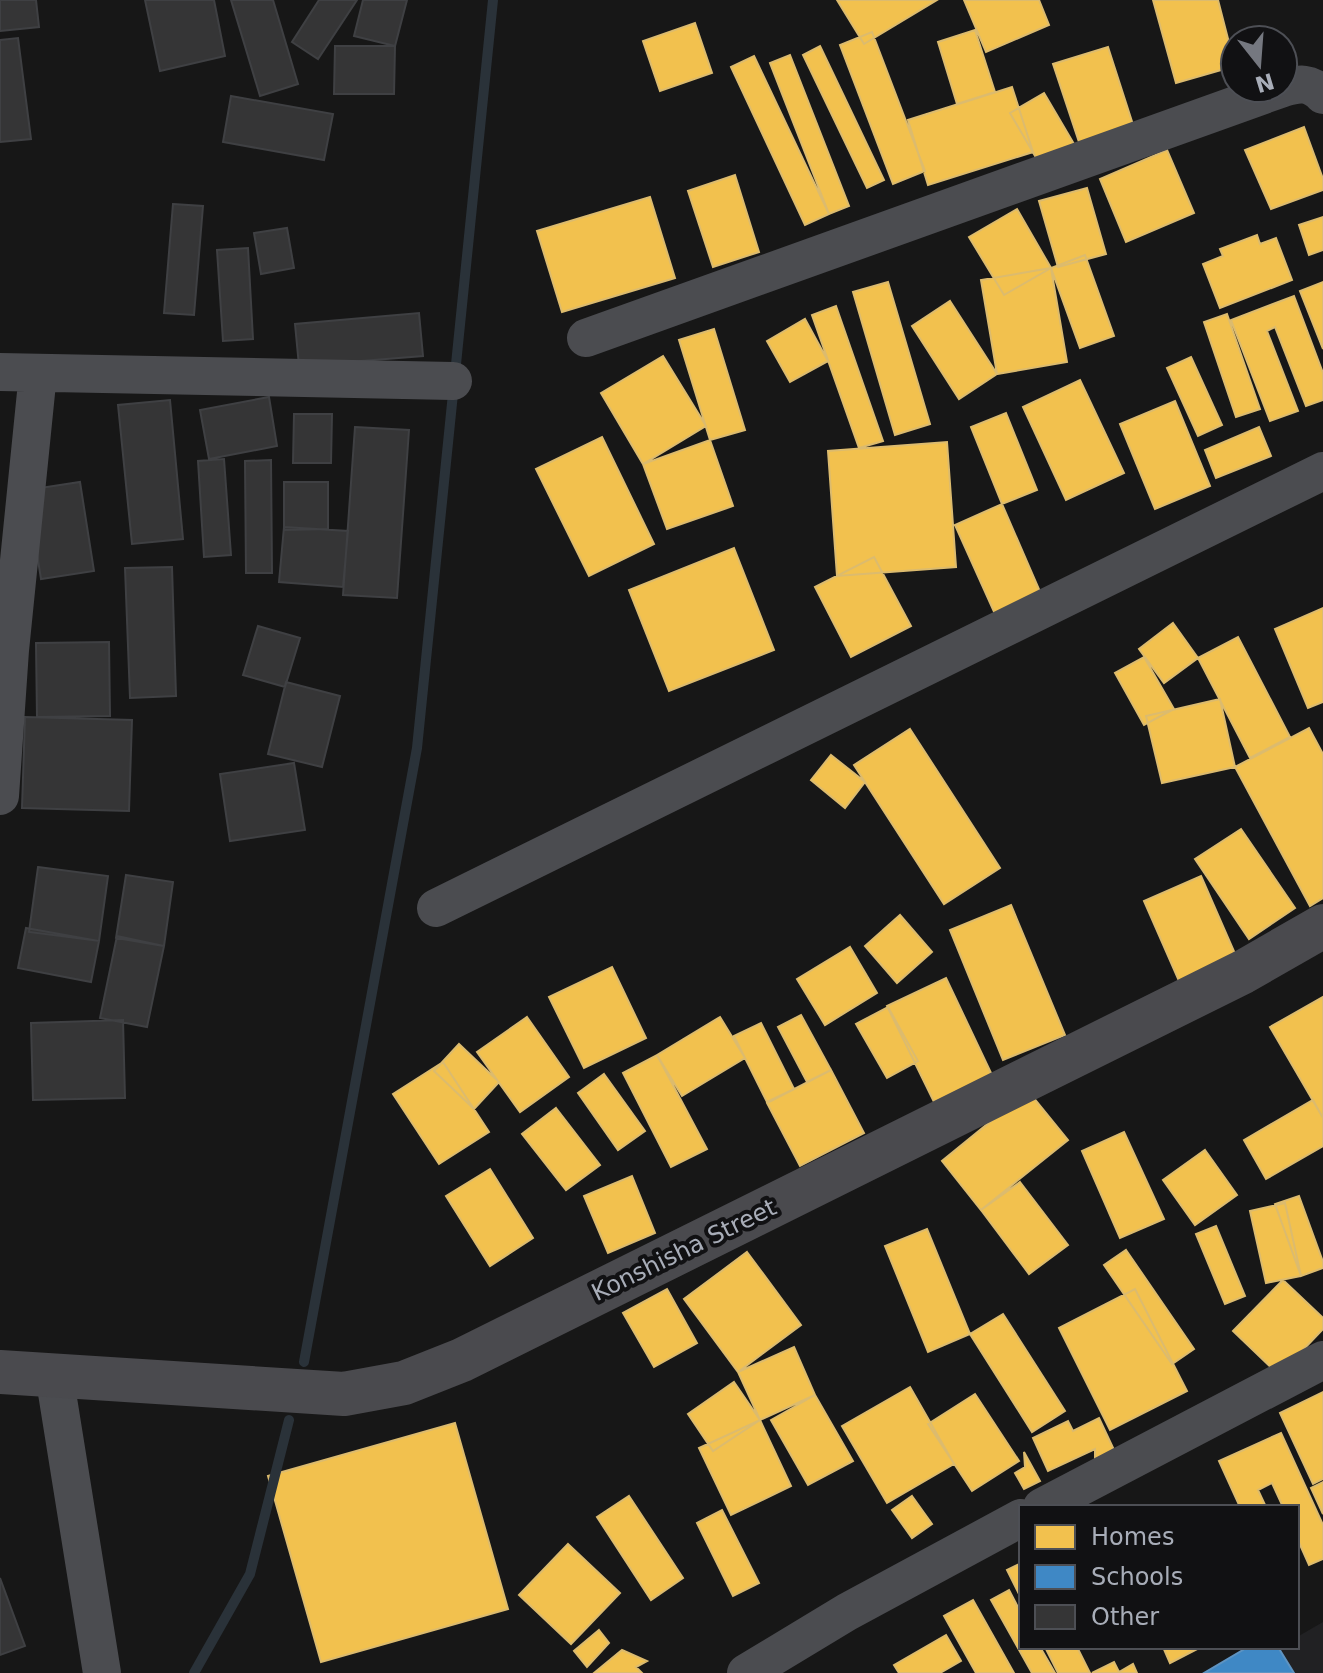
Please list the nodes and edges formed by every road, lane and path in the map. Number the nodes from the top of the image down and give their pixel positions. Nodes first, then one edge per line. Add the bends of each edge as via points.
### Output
1 (1299, 84) edge
2 (1323, 95) edge
3 (1238, 104) edge
4 (586, 338) dead end
5 (0, 372) edge
6 (38, 373) junction
7 (453, 381) dead end
8 (1323, 471) edge
9 (0, 796) edge
10 (436, 908) dead end
11 (1323, 926) edge
12 (1323, 1360) edge
13 (0, 1372) edge
14 (54, 1374) junction
15 (1046, 1505) edge
16 (1019, 1519) edge
17 (102, 1673) edge
18 (746, 1673) edge

1 - 2 street via 1314,85
3 - 4 street
5 - 6 street
6 - 7 street
6 - 9 street
8 - 10 street
11 - 14 street, Konshisha Street via 1243,972 462,1360 404,1383 344,1394
12 - 15 street
13 - 14 street, Konshisha Street
14 - 17 street
16 - 18 street

